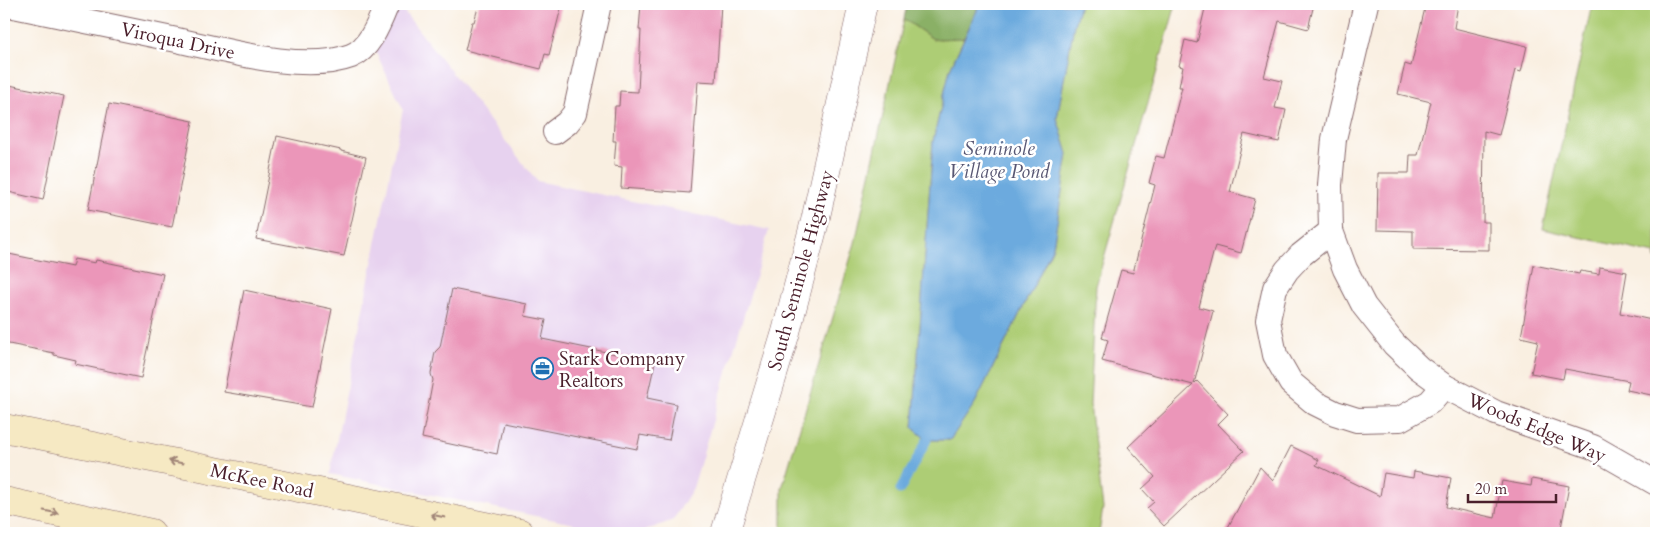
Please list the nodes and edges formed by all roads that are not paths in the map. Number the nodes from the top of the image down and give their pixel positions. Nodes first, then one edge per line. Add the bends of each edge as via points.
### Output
1 (4, 4) edge
2 (387, 4) edge
3 (599, 4) edge
4 (863, 4) edge
5 (1366, 4) edge
6 (555, 132) dead end
7 (1331, 231) junction
8 (1444, 386) junction
9 (4, 428) edge
10 (1656, 483) edge
11 (4, 501) edge
12 (151, 533) edge
13 (520, 533) edge
14 (725, 533) edge

1 - 2 street, Viroqua Drive via 297,63 324,62 353,55 370,40
3 - 6 street via 575,113
4 - 14 street, South Seminole Highway via 815,221 786,332
5 - 7 street, Woods Edge Way via 1334,139
7 - 8 street, Woods Edge Way via 1364,306 1394,344
7 - 8 street, Woods Edge Way via 1301,255 1275,288 1268,320 1275,355 1291,383 1315,403 1357,420 1400,419 1430,402
8 - 10 street, Woods Edge Way via 1496,413 1593,447
13 -> 9 main road, McKee Road
11 -> 12 main road

